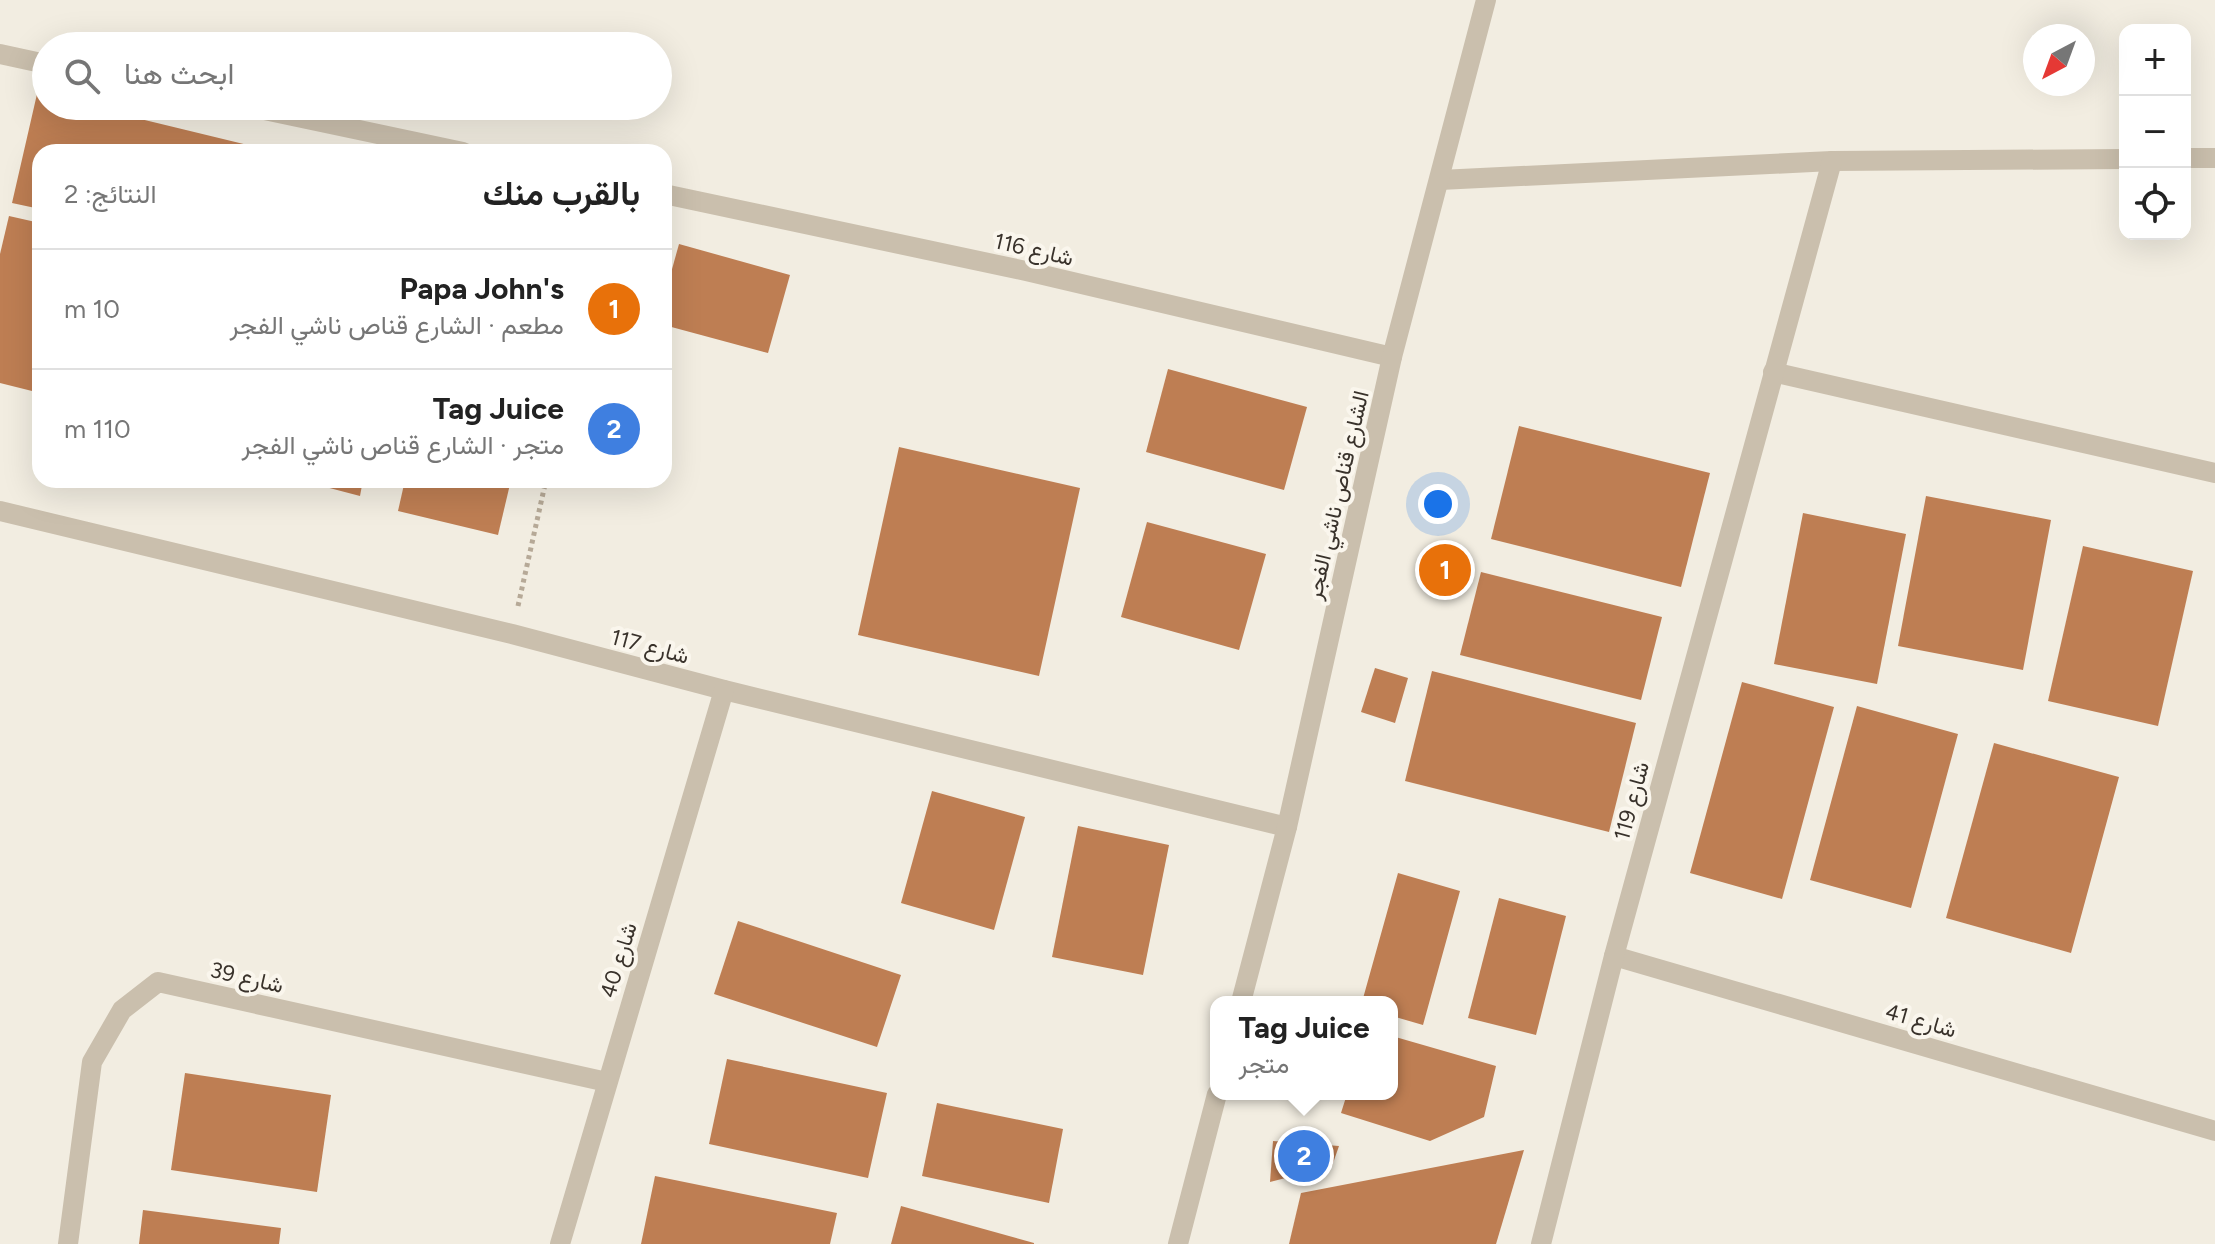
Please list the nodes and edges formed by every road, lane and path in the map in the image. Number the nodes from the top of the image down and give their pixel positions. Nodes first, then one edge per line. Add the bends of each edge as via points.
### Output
1 (1486, 0) edge
2 (0, 54) edge
3 (32, 61) edge
4 (312, 120) edge
5 (425, 144) edge
6 (2191, 158) edge
7 (2215, 158) edge
8 (2119, 159) edge
9 (1832, 161) junction
10 (1440, 180) junction
11 (672, 196) edge
12 (1392, 357) junction
13 (1773, 372) junction
14 (2215, 473) edge
15 (544, 488) edge
16 (0, 511) edge
17 (512, 634) junction
18 (724, 690) junction
19 (1287, 827) junction
20 (1614, 956) junction
21 (1243, 996) edge
22 (607, 1082) junction
23 (1215, 1100) edge
24 (2215, 1131) edge
25 (68, 1244) edge
26 (560, 1244) edge
27 (1178, 1244) edge
28 (1541, 1244) edge

1 - 10 street, الشارع قناص ناشي الفجر
2 - 3 street
4 - 5 street
6 - 7 street
8 - 9 street
9 - 10 street
9 - 13 street, شارع 119
10 - 12 street, الشارع قناص ناشي الفجر
11 - 12 street, شارع 116
12 - 19 street, الشارع قناص ناشي الفجر
13 - 14 street
13 - 20 street, شارع 119
15 - 17 path
16 - 17 street, شارع 117
17 - 18 street, شارع 117
18 - 19 street, شارع 117
18 - 22 street, شارع 40
19 - 21 street, الشارع قناص ناشي الفجر
20 - 24 street, شارع 41
20 - 28 street, شارع 119
22 - 25 street, شارع 39 via 158,982 122,1010 92,1062
22 - 26 street, شارع 40
23 - 27 street

